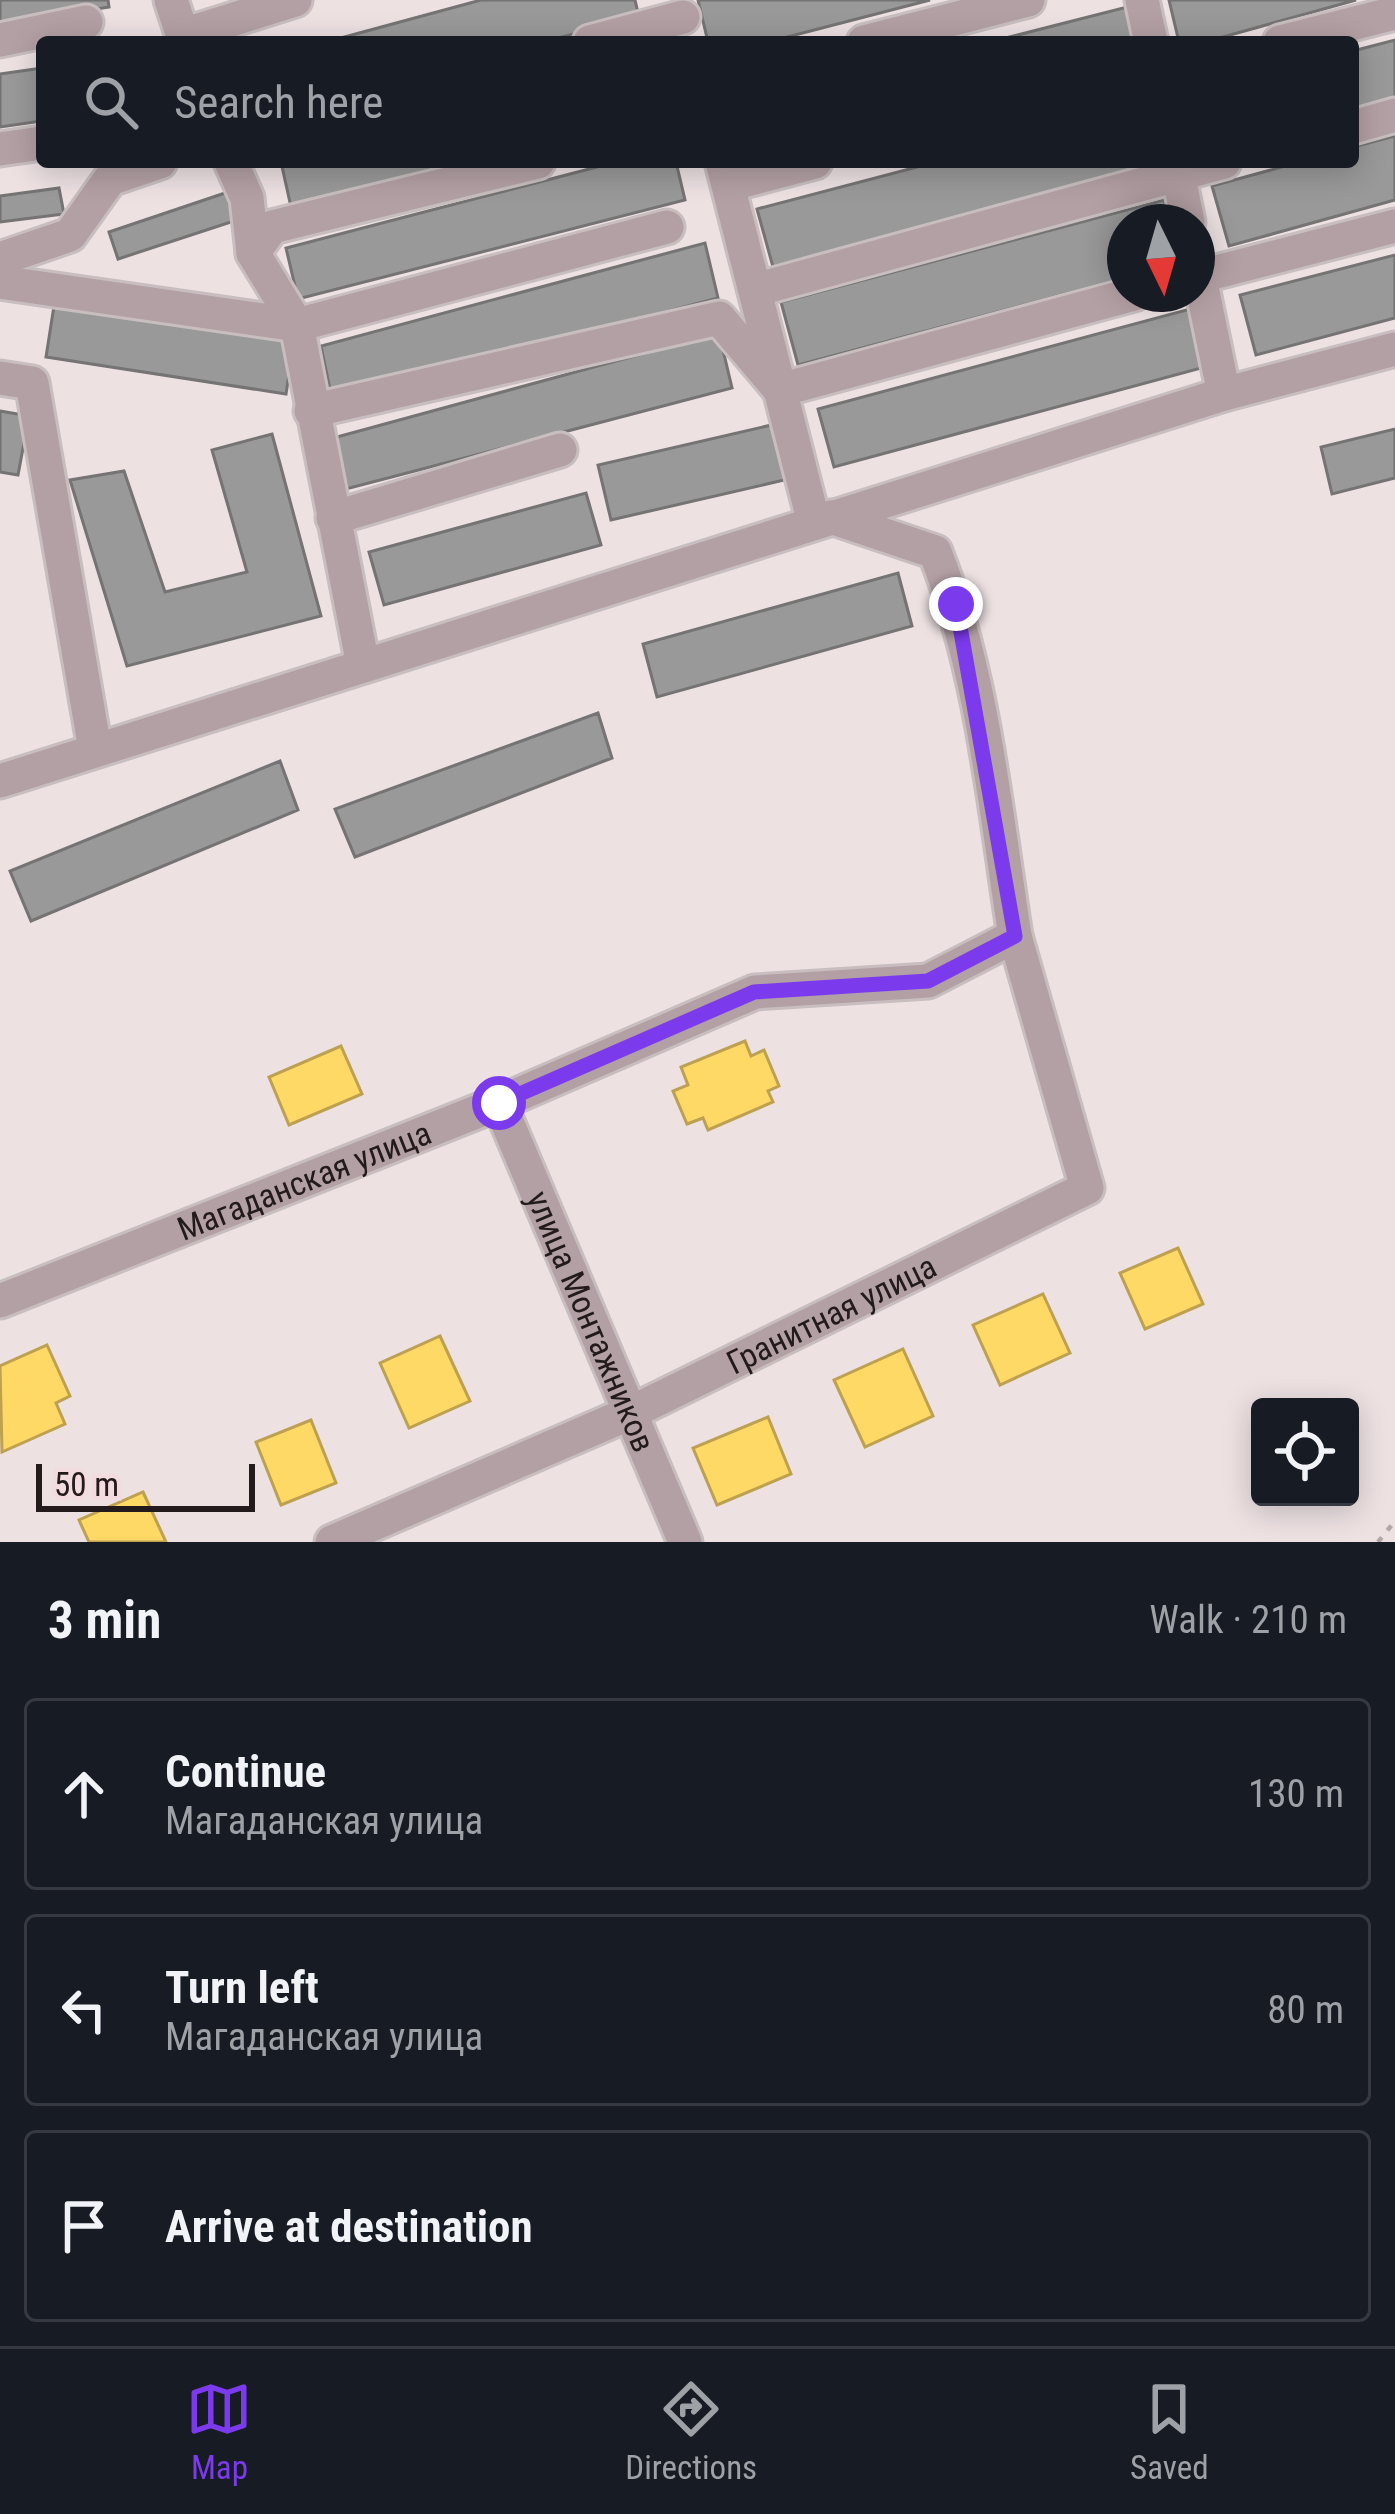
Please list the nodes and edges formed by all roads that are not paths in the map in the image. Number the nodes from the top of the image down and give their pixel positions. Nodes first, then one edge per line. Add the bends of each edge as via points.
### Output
1 (171, 0) edge
2 (295, 0) edge
3 (1028, 0) edge
4 (1142, 0) edge
5 (1395, 13) edge
6 (684, 20) edge
7 (86, 22) dead end
8 (183, 36) edge
9 (190, 36) edge
10 (616, 36) edge
11 (887, 36) edge
12 (1150, 36) edge
13 (1304, 36) edge
14 (0, 40) edge
15 (1395, 115) edge
16 (1359, 125) edge
17 (36, 144) edge
18 (0, 149) edge
19 (142, 168) edge
20 (234, 168) edge
21 (513, 168) edge
22 (765, 168) edge
23 (1177, 168) edge
24 (725, 173) edge
25 (1184, 204) edge
26 (1395, 226) edge
27 (667, 227) dead end
28 (253, 254) junction
29 (0, 259) edge
30 (1215, 268) edge
31 (0, 281) edge
32 (755, 290) junction
33 (1107, 301) edge
34 (1207, 312) edge
35 (297, 325) junction
36 (1395, 349) edge
37 (0, 378) edge
38 (781, 390) junction
39 (1224, 394) junction
40 (311, 411) junction
41 (560, 450) dead end
42 (333, 518) junction
43 (823, 520) junction
44 (363, 665) junction
45 (95, 749) junction
46 (0, 781) edge
47 (1015, 936) junction
48 (499, 1103) junction
49 (0, 1301) edge
50 (629, 1413) junction
51 (332, 1542) edge
52 (685, 1542) edge

1 - 8 street
2 - 9 street
3 - 11 street
4 - 12 street
5 - 13 street
6 - 10 street
7 - 14 street
15 - 16 street
17 - 18 street
19 - 29 street via 110,179 70,235
20 - 28 street via 247,198
21 - 28 street via 272,227
22 - 24 street
23 - 25 street
23 - 32 street
24 - 32 street
26 - 30 street
27 - 35 street
28 - 35 street
31 - 35 street
32 - 38 street
33 - 38 street
34 - 39 street
35 - 40 street
36 - 39 street
37 - 45 street via 32,383
38 - 40 street via 719,318
38 - 43 street
39 - 43 street
40 - 42 street
41 - 42 street
42 - 44 street
43 - 44 street
43 - 47 street via 935,552 956,604
44 - 45 street
45 - 46 street
47 - 48 street, Магаданская улица via 928,981 754,992
47 - 50 street, Гранитная улица via 1087,1188
48 - 49 street, Магаданская улица
48 - 50 street, улица Монтажников
50 - 51 street, Гранитная улица
50 - 52 street, улица Монтажников

